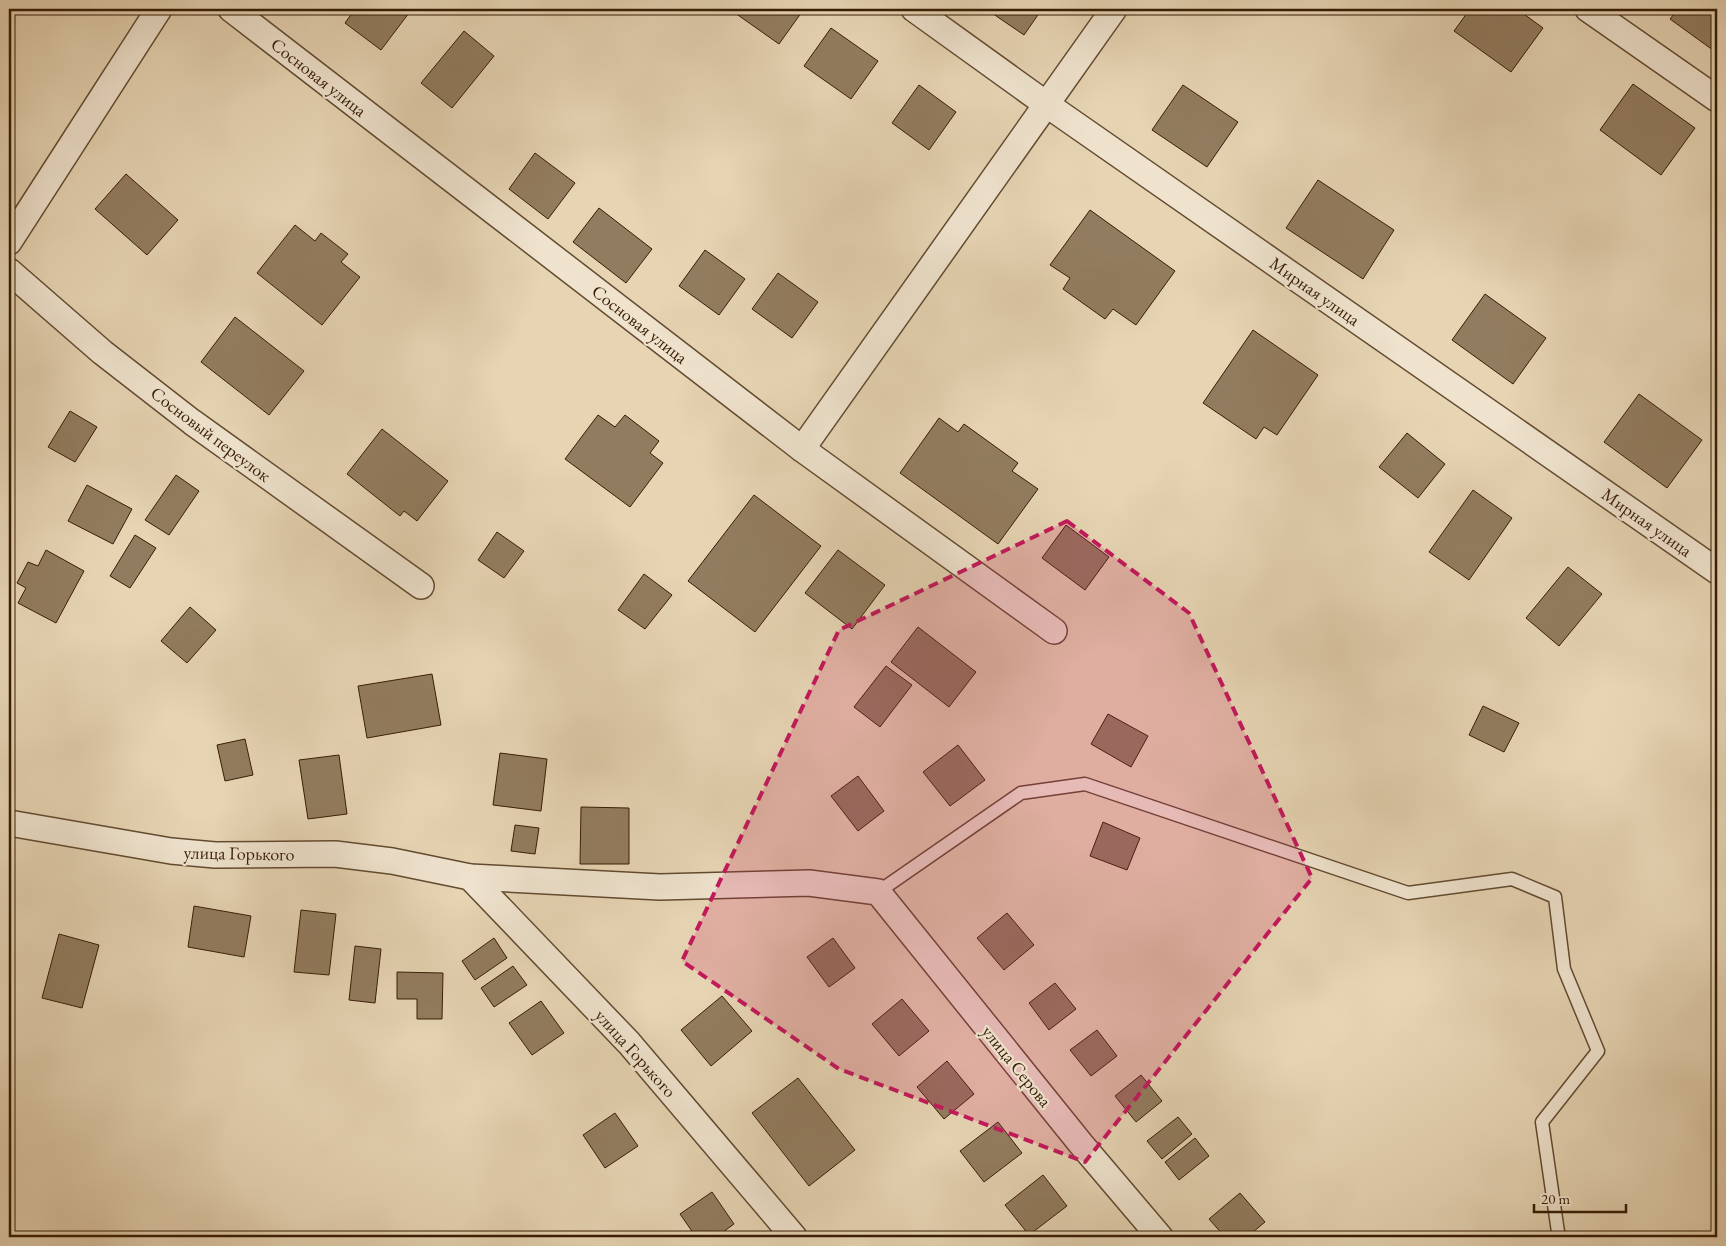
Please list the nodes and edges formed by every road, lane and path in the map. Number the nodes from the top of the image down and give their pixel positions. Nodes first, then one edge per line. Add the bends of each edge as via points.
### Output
1 (159, 9) edge
2 (231, 9) edge
3 (914, 9) edge
4 (1114, 9) edge
5 (1588, 9) edge
6 (1717, 99) edge
7 (1046, 104) junction
8 (9, 242) edge
9 (9, 270) edge
10 (802, 449) junction
11 (1717, 571) edge
12 (421, 586) dead end
13 (1054, 631) dead end
14 (9, 824) edge
15 (470, 877) junction
16 (878, 892) junction
17 (794, 1237) edge
18 (1160, 1237) edge
19 (1561, 1237) edge

1 - 8 street
2 - 10 street, Сосновая улица
3 - 7 street, Мирная улица
4 - 7 street
5 - 6 street
7 - 10 street
7 - 11 street, Мирная улица
9 - 12 street, Сосновый переулок via 102,352 192,422
10 - 13 street, Сосновая улица
14 - 15 street, улица Горького via 214,856 335,854 392,861
15 - 16 street, улица Горького via 660,887 810,883
15 - 17 street, улица Горького via 629,1044
16 - 18 street, улица Серова via 1080,1144
16 - 19 lane via 1021,793 1085,784 1408,893 1512,879 1555,897 1564,969 1598,1051 1542,1122

